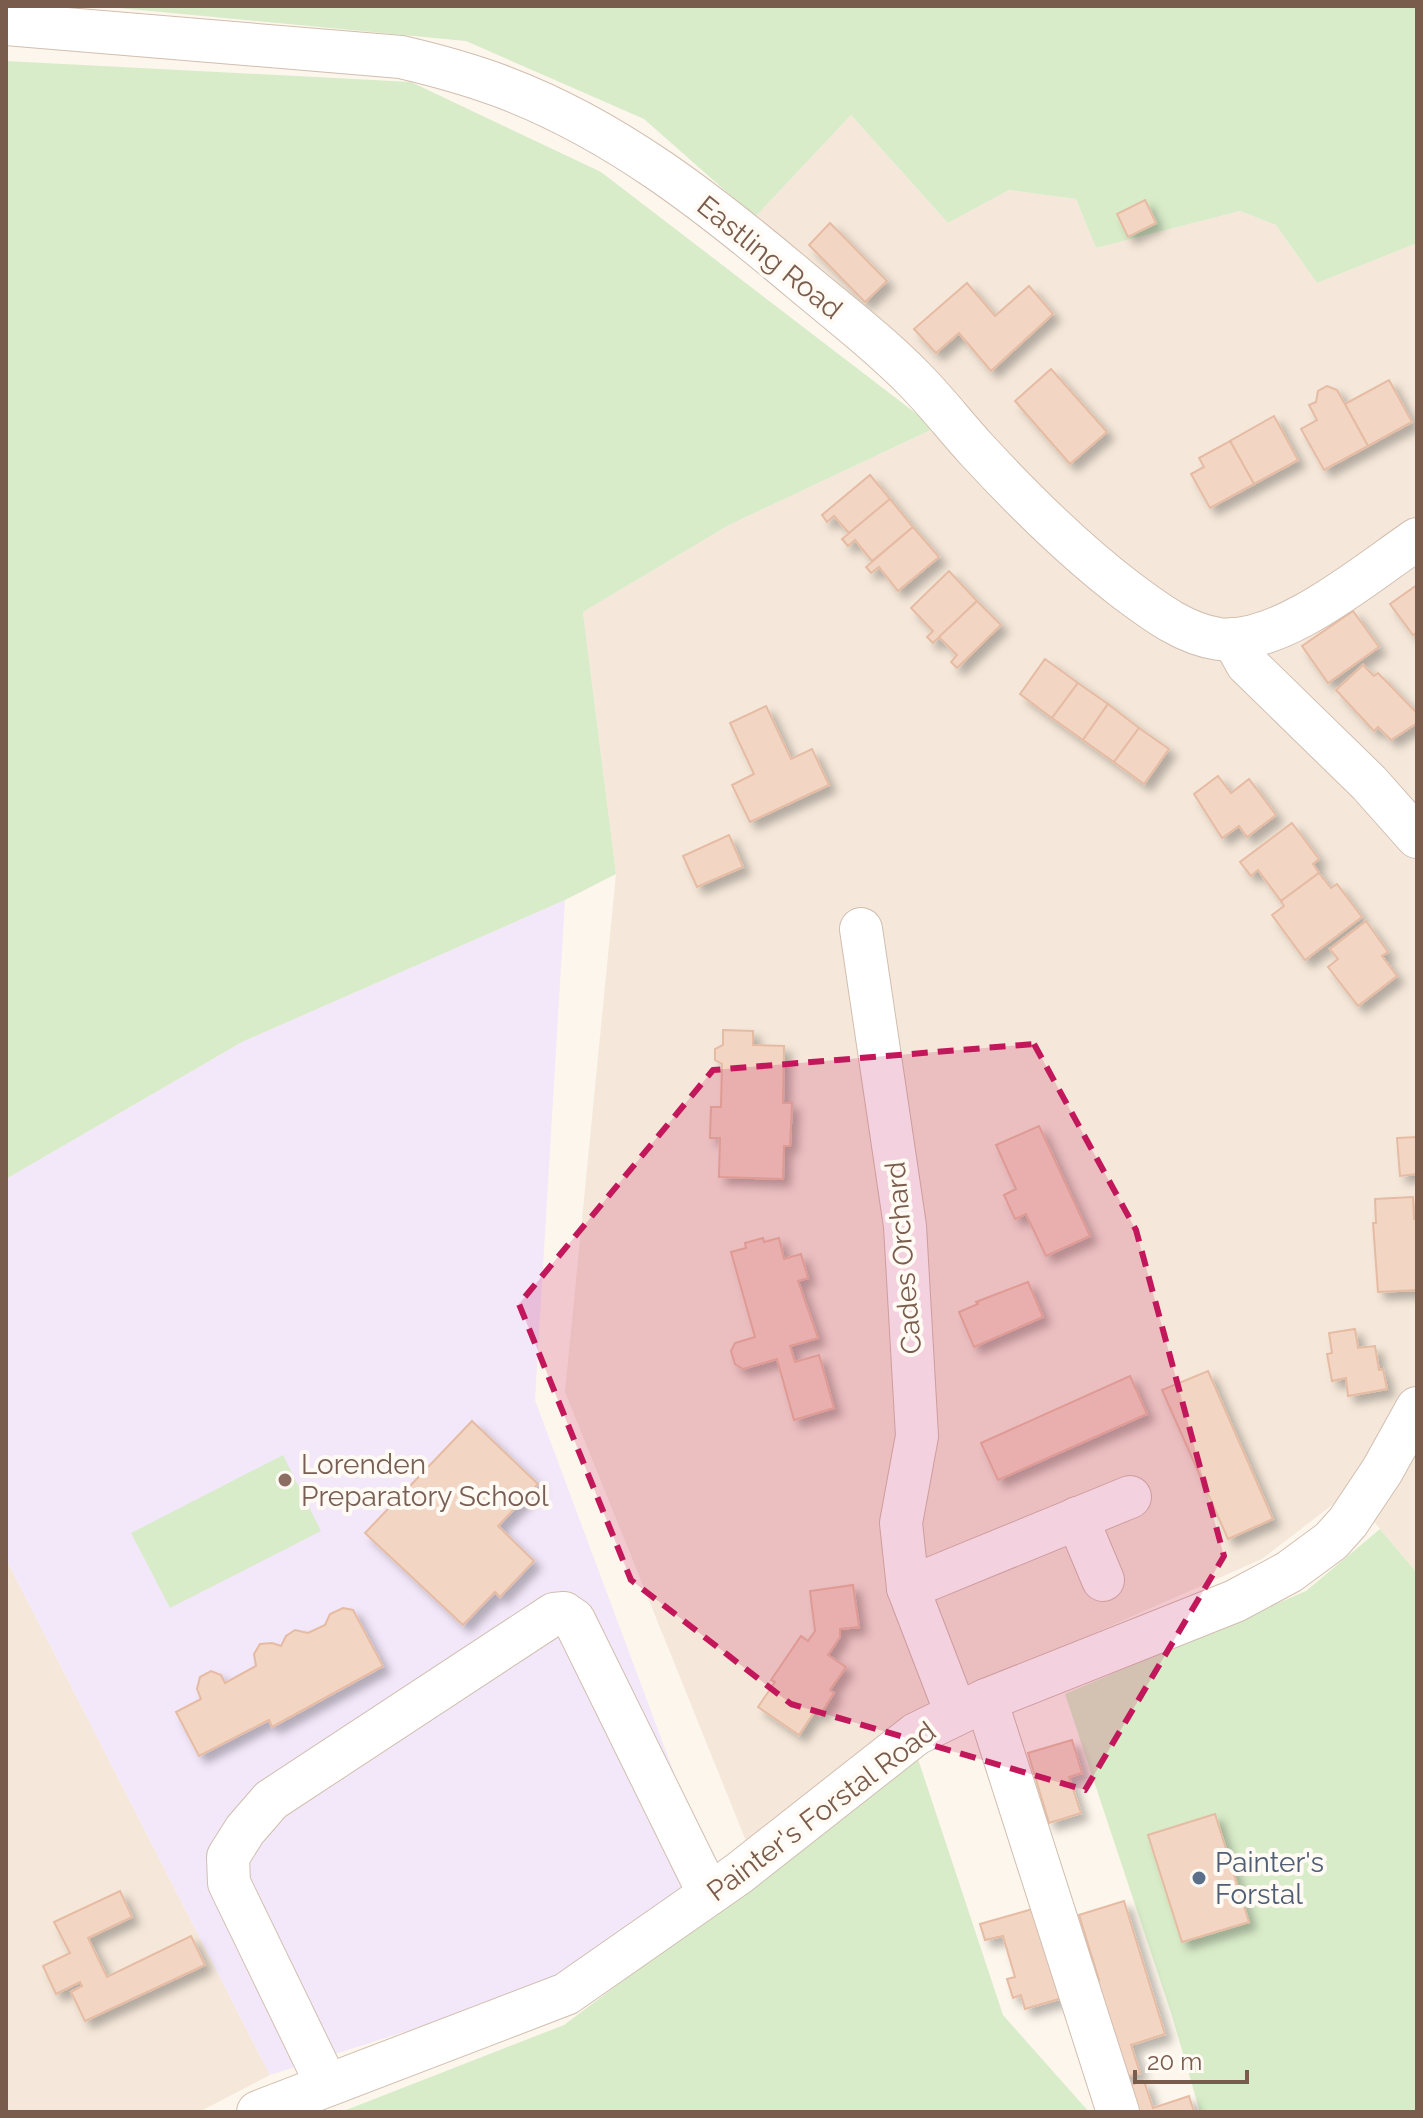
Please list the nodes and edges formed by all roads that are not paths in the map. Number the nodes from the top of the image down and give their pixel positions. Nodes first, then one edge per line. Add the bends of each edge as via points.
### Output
1 (6, 24) edge
2 (1417, 539) edge
3 (1233, 639) junction
4 (1417, 837) edge
5 (861, 929) dead end
6 (1417, 1408) edge
7 (1130, 1497) dead end
8 (1077, 1518) junction
9 (1103, 1580) dead end
10 (908, 1588) junction
11 (971, 1706) junction
12 (709, 1894) junction
13 (327, 2085) junction
14 (258, 2112) edge
15 (1118, 2112) edge

1 - 3 street, Eastling Road via 401,57 450,69 556,110 647,161 820,297 915,380 1017,493 1098,569 1170,621 1202,635
2 - 3 street, Eastling Road via 1288,624
3 - 4 street via 1247,664
5 - 10 street, Cades Orchard via 905,1226 917,1436 901,1523
6 - 11 street, Painter's Forstal Road via 1348,1522 1289,1572 1235,1601
7 - 8 street
8 - 9 street
8 - 10 street
10 - 11 street, Cades Orchard
11 - 12 street, Painter's Forstal Road via 916,1734
11 - 15 street, Cades Orchard
12 - 13 street, Painter's Forstal Road via 566,1994
12 - 13 street via 574,1620 554,1614 271,1800 228,1857 229,1883
13 - 14 street, Painter's Forstal Road

